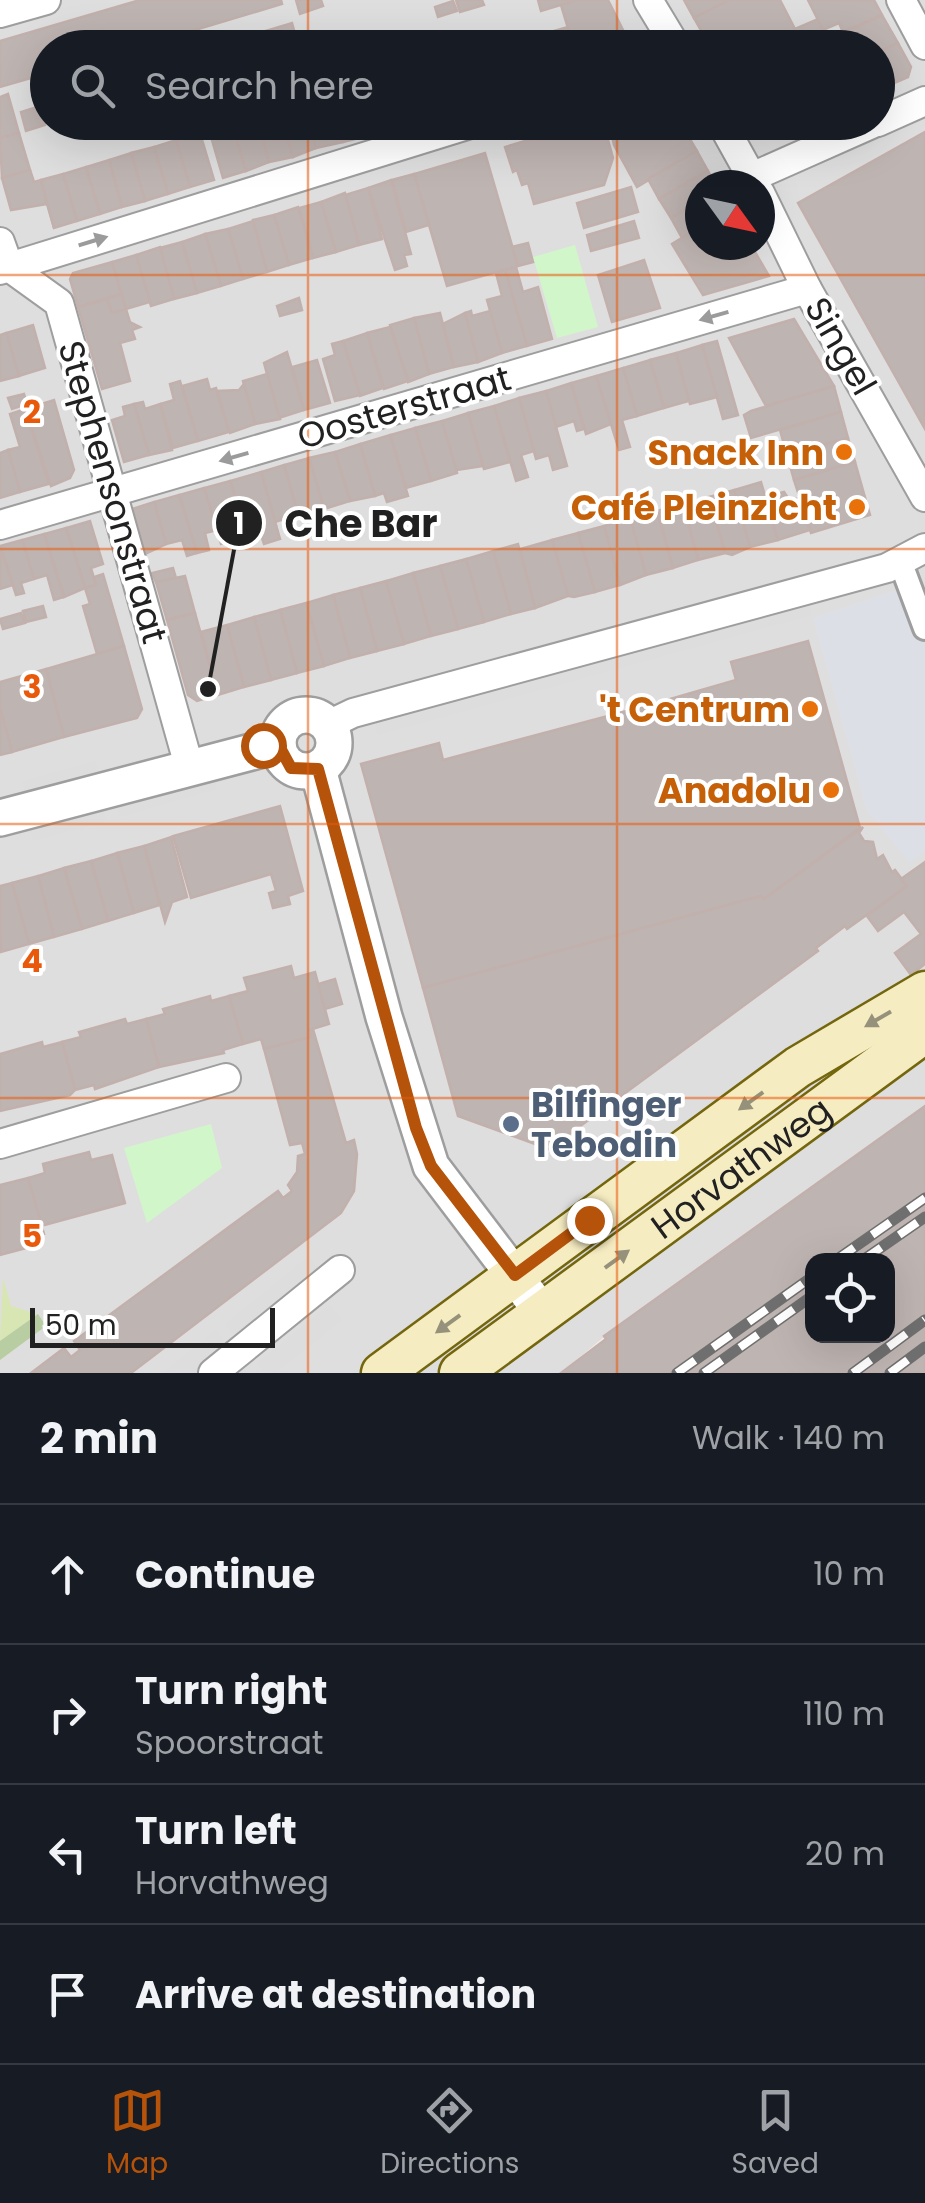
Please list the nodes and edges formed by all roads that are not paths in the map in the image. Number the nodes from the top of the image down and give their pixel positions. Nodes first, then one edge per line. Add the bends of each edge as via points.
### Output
1 (46, 0) edge
2 (648, 0) edge
3 (900, 0) edge
4 (0, 14) edge
5 (666, 30) edge
6 (925, 45) edge
7 (925, 101) edge
8 (895, 114) edge
9 (415, 140) edge
10 (730, 140) edge
11 (842, 140) edge
12 (747, 170) edge
13 (775, 175) edge
14 (775, 223) edge
15 (3, 260) edge
16 (807, 288) junction
17 (114, 492) junction
18 (925, 496) edge
19 (0, 525) edge
20 (912, 555) edge
21 (925, 628) edge
22 (328, 725) junction
23 (278, 744) junction
24 (189, 766) junction
25 (318, 769) junction
26 (0, 818) edge
27 (925, 992) edge
28 (925, 1032) edge
29 (226, 1078) dead end
30 (0, 1144) edge
31 (340, 1270) dead end
32 (515, 1275) junction
33 (542, 1312) junction
34 (213, 1373) edge
35 (382, 1373) edge
36 (460, 1373) edge

1 - 4 street
2 - 5 street
3 - 6 street
7 - 8 street
15 -> 9 street
10 - 12 street, Singel
11 - 13 street
14 - 16 street, Singel
15 - 17 street, Stephensonstraat via 60,303
16 -> 17 street, Oosterstraat
16 - 18 street, Singel
17 - 19 street, Oosterstraat
17 - 24 street, Stephensonstraat
20 - 21 street
20 - 22 street via 353,712
22 - 23 street via 301,715 284,726
22 - 25 street via 334,750
23 - 24 street
23 - 25 street via 291,768
24 - 26 street
25 - 32 street via 420,1140 431,1166
27 -> 32 main road, Horvathweg via 798,1067
33 -> 28 main road, Horvathweg
29 - 30 street
31 - 34 street
32 - 33 street
32 -> 35 main road, Horvathweg
33 - 36 main road, Horvathweg

